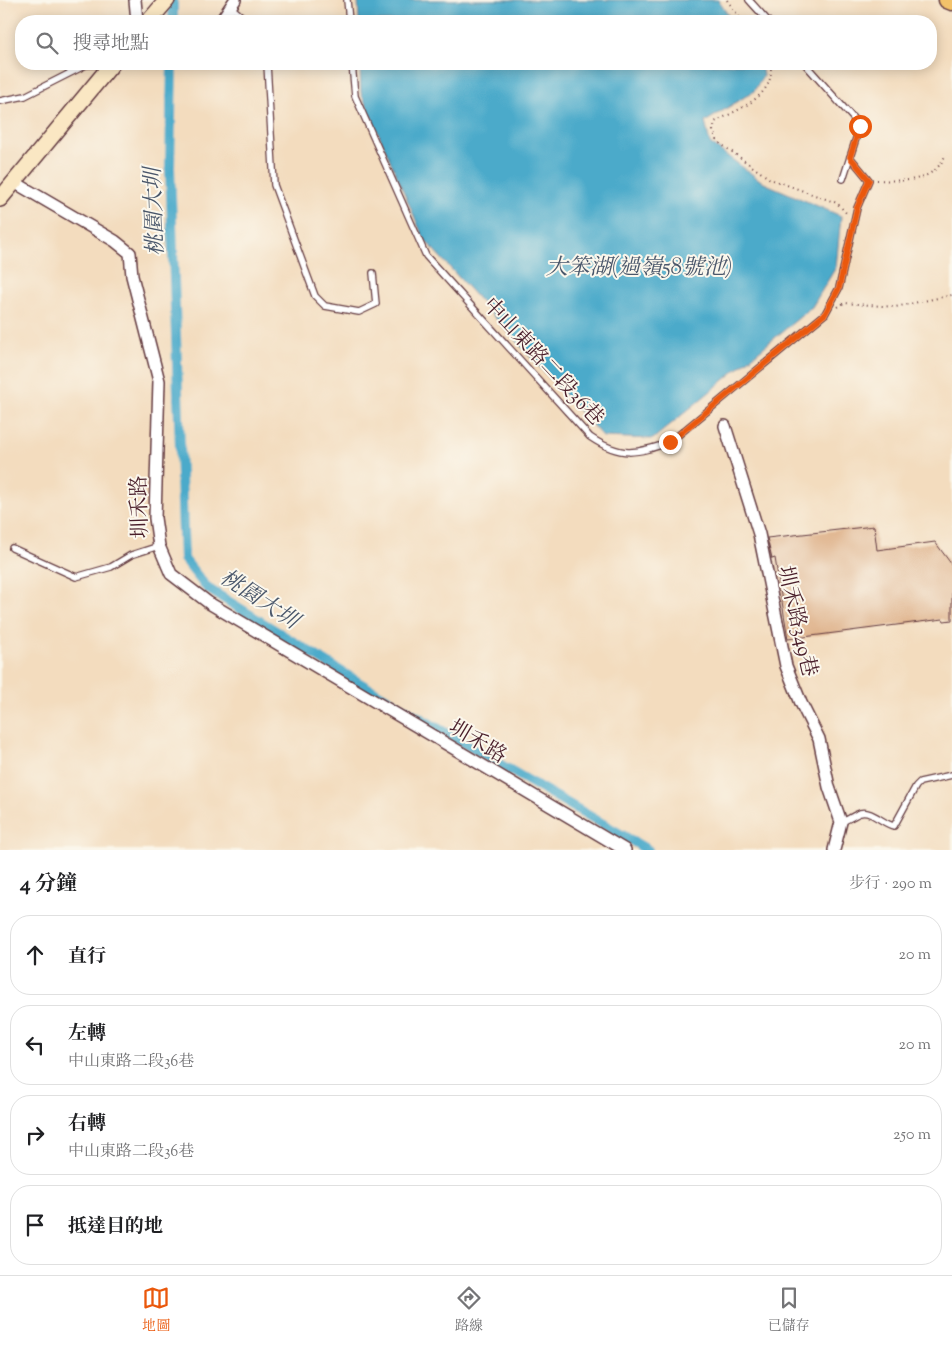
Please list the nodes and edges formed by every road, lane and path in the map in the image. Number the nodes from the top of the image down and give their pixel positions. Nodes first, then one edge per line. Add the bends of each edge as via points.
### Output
1 (135, 0) edge
2 (347, 0) edge
3 (727, 0) edge
4 (749, 0) edge
5 (947, 0) edge
6 (163, 2) edge
7 (952, 2) edge
8 (234, 4) edge
9 (136, 15) edge
10 (153, 15) edge
11 (226, 15) edge
12 (242, 15) edge
13 (348, 15) edge
14 (738, 15) edge
15 (763, 15) edge
16 (76, 70) edge
17 (107, 70) edge
18 (267, 70) edge
19 (353, 70) edge
20 (772, 70) edge
21 (810, 70) edge
22 (0, 101) edge
23 (945, 156) dead end
24 (850, 157) junction
25 (843, 179) dead end
26 (869, 180) junction
27 (14, 182) junction
28 (0, 198) edge
29 (853, 227) junction
30 (373, 273) dead end
31 (952, 295) edge
32 (825, 314) junction
33 (725, 426) dead end
34 (159, 546) junction
35 (12, 548) dead end
36 (952, 776) edge
37 (841, 822) junction
38 (625, 850) edge
39 (834, 850) edge

1 - 9 street
2 - 13 lane
3 - 14 path
4 - 15 lane
5 - 7 main road
6 - 10 main road
8 - 11 street
8 - 12 lane
16 - 22 lane via 24,96
17 - 27 main road
18 - 30 lane via 274,186 315,296 325,306 359,312 376,304
19 - 32 lane, 中山東路二段36巷 via 355,96 426,256 590,436 607,448 640,453 670,442
20 - 29 path via 769,84 757,98 715,122 715,137 770,179 837,203 849,216
21 - 24 lane via 860,126
23 - 26 path via 941,164 923,179
24 - 25 lane
24 - 26 lane
26 - 29 lane, 中山東路二段36巷
27 - 28 main road
27 - 34 street, 圳禾路 via 115,241 130,254 132,276 159,380 155,518
29 - 32 lane, 中山東路二段36巷 via 839,288
31 - 32 path via 895,307 844,303
33 - 37 street, 圳禾路349巷 via 759,534 786,666 819,739 829,787
34 - 35 lane via 131,555 111,567 76,577
34 - 38 street, 圳禾路 via 171,574 209,603
36 - 37 lane via 920,782 894,826 869,813 860,813
37 - 39 street

